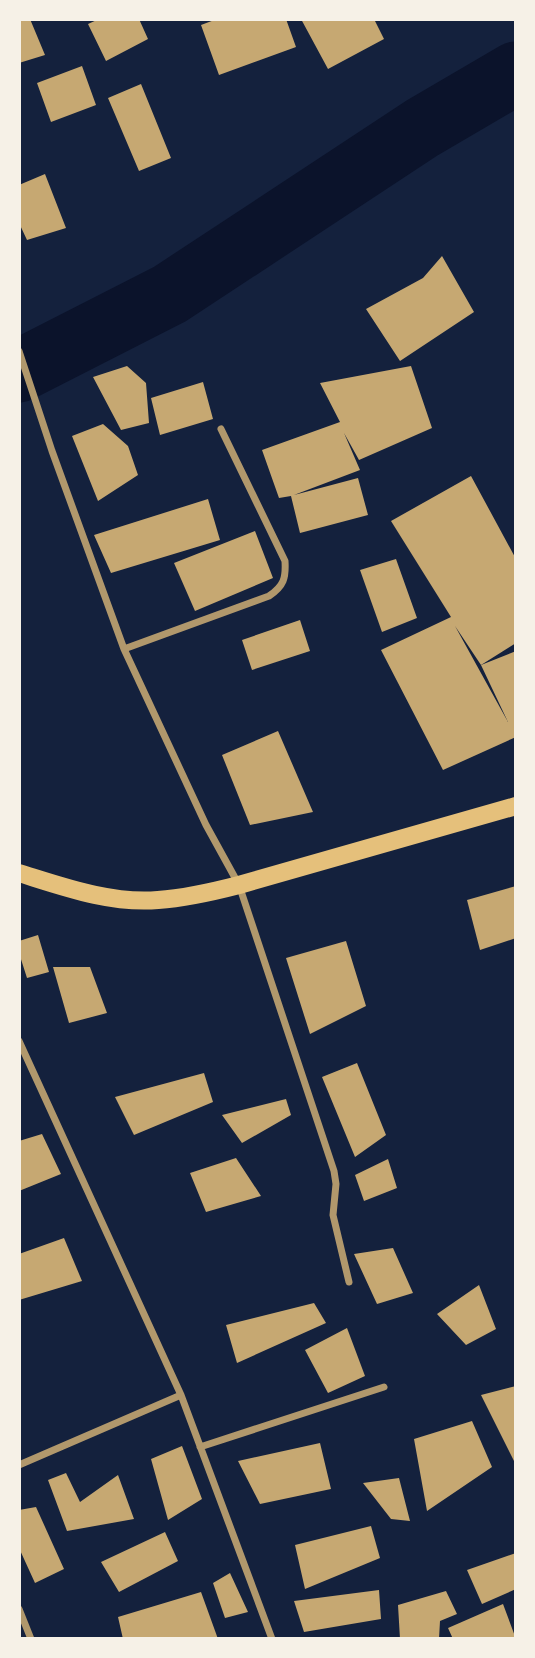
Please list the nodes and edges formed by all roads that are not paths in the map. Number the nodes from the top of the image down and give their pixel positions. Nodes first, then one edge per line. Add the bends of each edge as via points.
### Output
1 (19, 351) edge
2 (221, 429) dead end
3 (124, 649) junction
4 (516, 806) edge
5 (19, 873) edge
6 (239, 885) junction
7 (19, 1041) edge
8 (349, 1282) dead end
9 (384, 1387) dead end
10 (181, 1395) junction
11 (200, 1447) junction
12 (19, 1465) edge
13 (19, 1609) edge
14 (31, 1639) edge
15 (272, 1639) edge

1 - 3 street
2 - 3 street via 285,561 282,587 269,596
3 - 6 street
4 - 6 main road
5 - 6 main road via 88,894 156,901
6 - 8 street via 334,1171 332,1215
7 - 10 street
9 - 11 street
10 - 11 street
10 - 12 street
11 - 15 street
13 - 14 street

